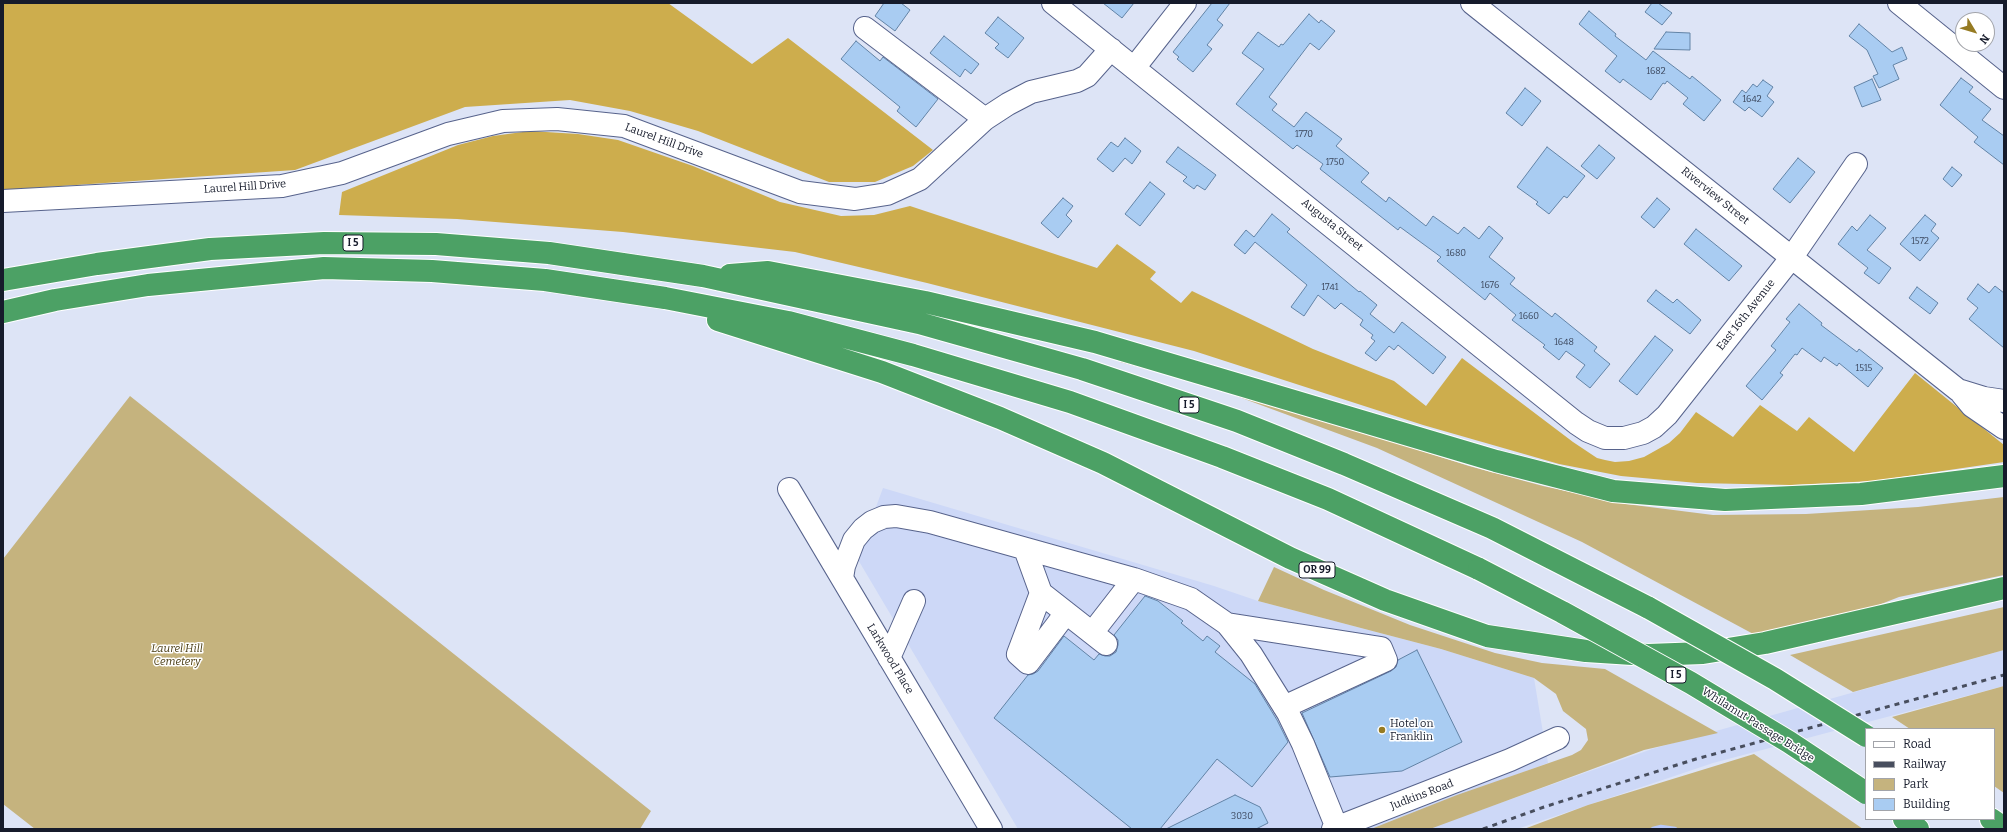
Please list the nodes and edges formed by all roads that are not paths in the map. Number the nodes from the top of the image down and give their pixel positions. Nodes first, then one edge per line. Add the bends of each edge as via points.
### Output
1 (1052, 3) edge
2 (1185, 3) edge
3 (1472, 3) edge
4 (1899, 3) edge
5 (865, 28) dead end
6 (1111, 49) junction
7 (1134, 68) junction
8 (2004, 88) edge
9 (985, 119) junction
10 (1856, 164) dead end
11 (3, 202) edge
12 (1792, 257) junction
13 (703, 276) junction
14 (3, 280) edge
15 (665, 298) junction
16 (56, 300) junction
17 (3, 312) edge
18 (3, 320) edge
19 (1958, 390) junction
20 (2004, 401) edge
21 (2004, 428) edge
22 (1615, 439) joint
23 (2000, 477) edge
24 (789, 489) dead end
25 (1025, 549) junction
26 (842, 578) junction
27 (1134, 579) junction
28 (2004, 588) edge
29 (1041, 593) junction
30 (914, 601) dead end
31 (1066, 613) junction
32 (1227, 624) junction
33 (889, 658) junction
34 (1284, 707) junction
35 (1865, 735) edge
36 (1558, 738) dead end
37 (1865, 792) edge
38 (1905, 820) edge
39 (1992, 820) edge
40 (1335, 828) edge
41 (2004, 828) edge
42 (991, 829) edge
43 (1918, 829) edge

1 - 6 street, Augusta Street
2 - 7 street
3 - 12 street, Riverview Street
4 - 8 street
5 - 9 street
6 - 7 street, Augusta Street
6 - 9 street, Laurel Hill Drive via 1087,76 1030,92
7 - 22 street, Augusta Street via 1576,423 1596,435
9 - 11 street, Laurel Hill Drive via 920,179 887,194 855,199 800,192 624,126 557,119 503,121 448,134 342,173 282,186
10 - 12 street, East 16th Avenue
12 - 19 street, Riverview Street
12 - 22 street, East 16th Avenue via 1667,415 1643,433
13 - 14 highway, I 5 via 550,253 436,244 324,243 210,249
13 - 23 highway via 768,272 925,302 1095,342 1496,461 1613,491 1725,500 1860,494
13 - 35 highway, I 5, bridge via 919,323 1082,369 1237,421 1492,528 1650,608 1775,679
15 - 16 highway, I 5 via 545,280 432,271 324,268 148,285
15 - 28 highway, OR 99 via 732,325 882,372 993,415 1103,463 1283,554 1385,600 1487,636 1586,651 1648,655 1703,653 1765,644
15 - 37 highway, Whilamut Passage Bridge / I 5, bridge via 788,322 913,355 1070,402 1222,457 1328,499 1562,612 1691,683 1789,742
16 - 17 highway, I 5
16 - 18 highway
19 - 20 street, Riverview Street
19 - 21 street, Riverview Street via 1972,406
24 - 26 street, Larkwood Place
25 - 26 street via 911,517 884,517 872,522 854,540
25 - 27 street
25 - 29 street
26 - 33 street, Larkwood Place
27 - 31 street via 1099,639
27 - 32 street via 1191,599
29 - 31 street
29 - 31 street via 1018,654 1028,663
30 - 33 street
32 - 34 street via 1251,654
32 - 34 street via 1381,648 1386,660
33 - 42 street, Larkwood Place
34 - 40 street via 1303,744
36 - 40 street, Judkins Road via 1510,760
38 - 43 highway
39 - 41 highway

